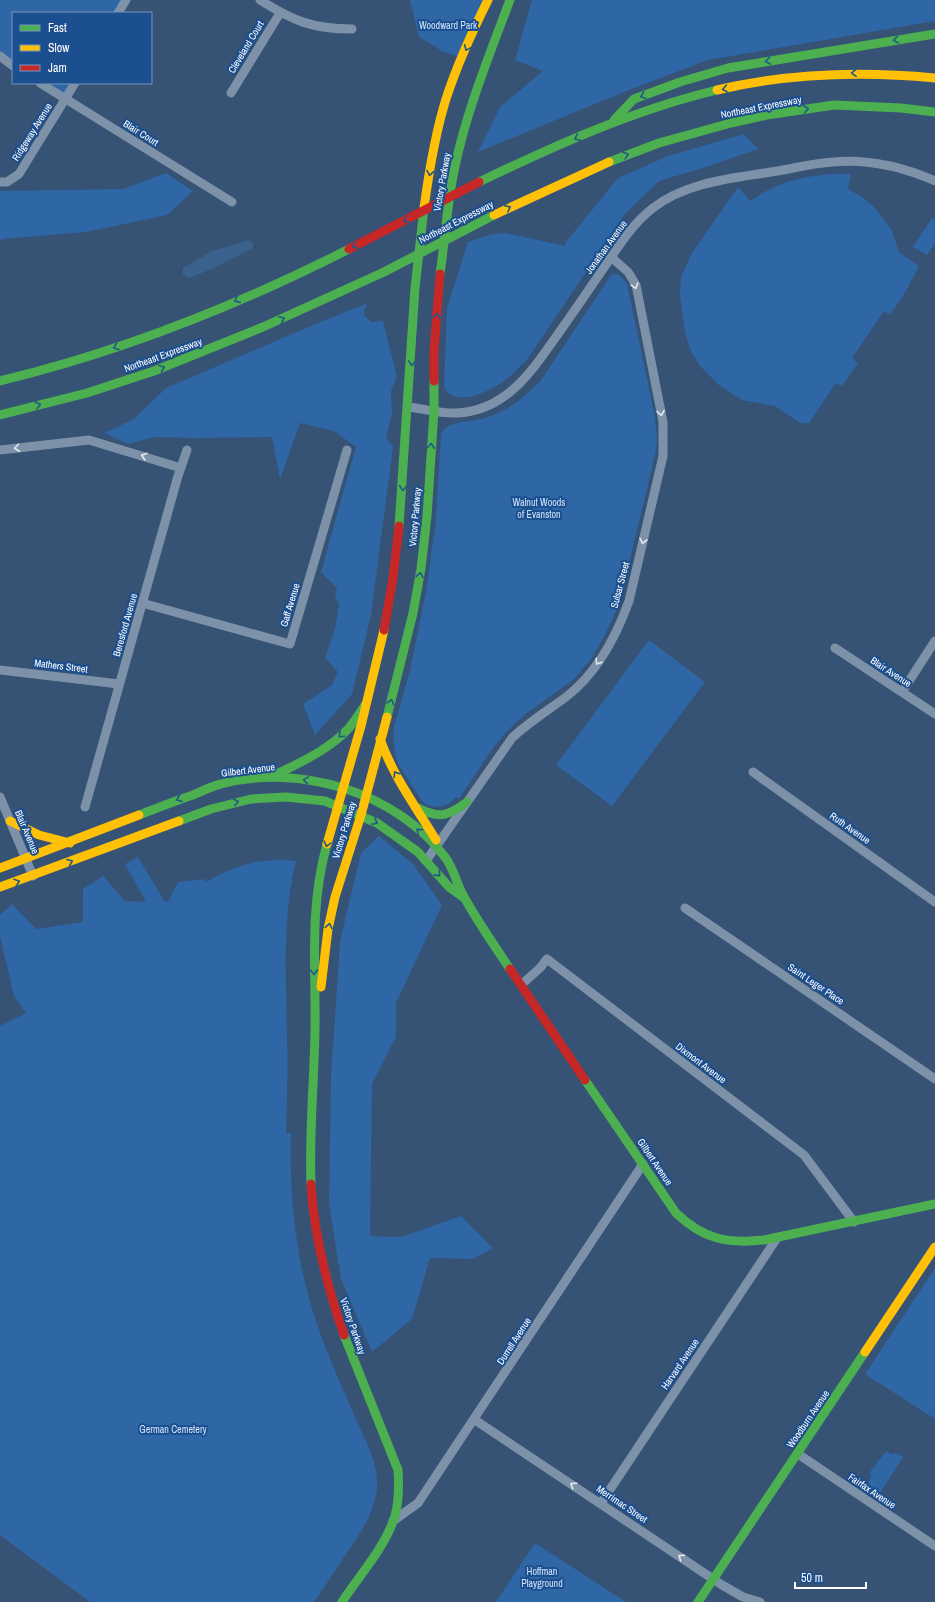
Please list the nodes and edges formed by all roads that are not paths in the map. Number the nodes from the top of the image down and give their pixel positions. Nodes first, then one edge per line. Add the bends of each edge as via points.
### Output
1 (126, 0) edge
2 (260, 0) edge
3 (488, 0) edge
4 (510, 0) edge
5 (119, 12) edge
6 (280, 13) junction
7 (352, 29) dead end
8 (935, 34) edge
9 (0, 56) edge
10 (7, 63) edge
11 (935, 78) edge
12 (41, 84) edge
13 (74, 84) edge
14 (231, 93) dead end
15 (65, 100) junction
16 (935, 112) edge
17 (612, 122) junction
18 (935, 181) edge
19 (0, 182) edge
20 (232, 202) dead end
21 (611, 257) junction
22 (0, 381) edge
23 (409, 407) junction
24 (434, 411) junction
25 (0, 415) edge
26 (0, 450) edge
27 (187, 450) dead end
28 (347, 450) dead end
29 (181, 468) junction
30 (142, 603) junction
31 (935, 641) edge
32 (835, 648) dead end
33 (0, 670) edge
34 (119, 684) junction
35 (902, 692) junction
36 (365, 705) junction
37 (935, 714) edge
38 (380, 739) junction
39 (753, 772) dead end
40 (271, 777) junction
41 (343, 789) junction
42 (0, 797) edge
43 (365, 797) junction
44 (467, 802) junction
45 (338, 806) junction
46 (85, 807) dead end
47 (416, 807) junction
48 (361, 815) junction
49 (10, 821) junction
50 (70, 843) junction
51 (437, 846) junction
52 (26, 859) junction
53 (426, 861) junction
54 (0, 868) edge
55 (33, 876) junction
56 (0, 887) edge
57 (464, 897) junction
58 (935, 902) edge
59 (685, 908) dead end
60 (521, 985) junction
61 (315, 1034) junction
62 (935, 1079) edge
63 (643, 1164) junction
64 (935, 1204) edge
65 (854, 1222) junction
66 (777, 1238) junction
67 (935, 1247) edge
68 (475, 1420) junction
69 (798, 1454) junction
70 (601, 1503) junction
71 (393, 1521) junction
72 (935, 1546) edge
73 (713, 1579) junction
74 (342, 1602) edge
75 (698, 1602) edge
76 (760, 1602) edge

1 - 5 street
2 - 6 street
3 -> 23 main road, Victory Parkway via 462,58 437,132 422,217
24 -> 4 main road, Victory Parkway via 434,350 439,281 454,172 464,126
6 - 7 street via 313,26
6 - 14 street, Cleveland Court
8 -> 17 main road via 728,68 634,99
9 - 10 street
11 -> 17 main road via 864,73 798,76 723,89 657,106
12 - 15 street, Blair Court
13 - 15 street, Ridgeway Avenue
15 - 19 street, Ridgeway Avenue via 19,174 7,182
15 - 20 street, Blair Court
25 -> 16 main road, Northeast Expressway via 87,393 154,371 263,328 384,272 538,193 619,157 658,143 767,115 834,105
17 -> 22 main road via 478,183 290,277 167,329 114,348
18 - 21 street, Jonathan Avenue via 898,167 855,161 832,162 699,185 673,195 653,208 628,232
21 - 24 street, Jonathan Avenue via 535,367 514,390 499,400 475,410 457,413
21 -> 44 street, Sulsar Street via 628,272 636,285 663,422 662,456 629,601 622,619 591,672 566,697 525,725 512,738
23 - 24 street, Jonathan Avenue
23 -> 36 main road, Victory Parkway via 391,596
38 -> 24 main road, Victory Parkway via 413,613 421,569
29 -> 26 street via 89,440
27 - 29 street, Beresford Avenue
28 - 30 street, Gaff Avenue via 290,644
29 - 30 street, Beresford Avenue
30 - 34 street, Beresford Avenue
31 - 35 street
32 - 35 street, Blair Avenue
33 - 34 street, Mathers Street
34 - 46 street, Beresford Avenue
35 - 37 street, Blair Avenue
36 -> 40 main road via 348,729 336,740 321,751
36 - 41 main road, Victory Parkway
38 - 43 main road, Victory Parkway
47 -> 38 main road, Gilbert Avenue via 384,753
39 - 58 street, Ruth Avenue
41 -> 40 main road, Gilbert Avenue via 311,780
40 -> 50 main road, Gilbert Avenue via 237,781 209,788
41 - 43 main road, Gilbert Avenue
41 - 45 main road, Victory Parkway
42 - 49 street, Blair Avenue
43 - 48 main road, Victory Parkway
51 -> 43 main road, Gilbert Avenue via 407,821
44 - 47 main road via 453,812 436,816
44 - 51 street, Sulsar Street
45 - 48 main road, Gilbert Avenue
55 -> 45 main road, Gilbert Avenue via 231,803 286,797 325,801
45 -> 61 main road, Victory Parkway via 320,868 314,905
47 - 51 main road, Gilbert Avenue
48 -> 53 main road, Gilbert Avenue via 406,842
61 -> 48 main road, Victory Parkway via 328,929 335,897
49 - 50 main road via 44,837
49 - 52 street, Blair Avenue
50 - 52 main road, Gilbert Avenue
51 - 53 street, Sulsar Street
51 - 57 main road, Gilbert Avenue via 452,867
52 - 54 main road, Gilbert Avenue
52 - 55 street, Blair Avenue
53 -> 57 main road, Gilbert Avenue via 449,887
56 -> 55 main road, Gilbert Avenue
57 - 60 main road, Gilbert Avenue
59 - 62 street, Saint Leger Place
60 - 63 main road, Gilbert Avenue
60 - 65 street, Dixmont Avenue via 547,959 804,1155
61 - 71 main road, Victory Parkway via 310,1170 316,1235 323,1269 345,1341 398,1470 399,1493
63 - 66 main road, Gilbert Avenue via 676,1213 696,1230 726,1240 753,1242
63 - 68 street, Durrell Avenue
64 - 65 main road, Gilbert Avenue
65 - 66 main road, Gilbert Avenue
66 - 70 street, Harvard Avenue
67 - 69 main road, Woodburn Avenue
70 -> 68 street, Merrimac Street
68 - 71 street, Durrell Avenue via 418,1503
69 - 72 street, Fairfax Avenue
69 - 73 main road, Woodburn Avenue
73 -> 70 street, Merrimac Street
71 - 74 main road, Victory Parkway
73 - 75 main road, Woodburn Avenue
73 - 76 street, Merrimac Street via 743,1597

